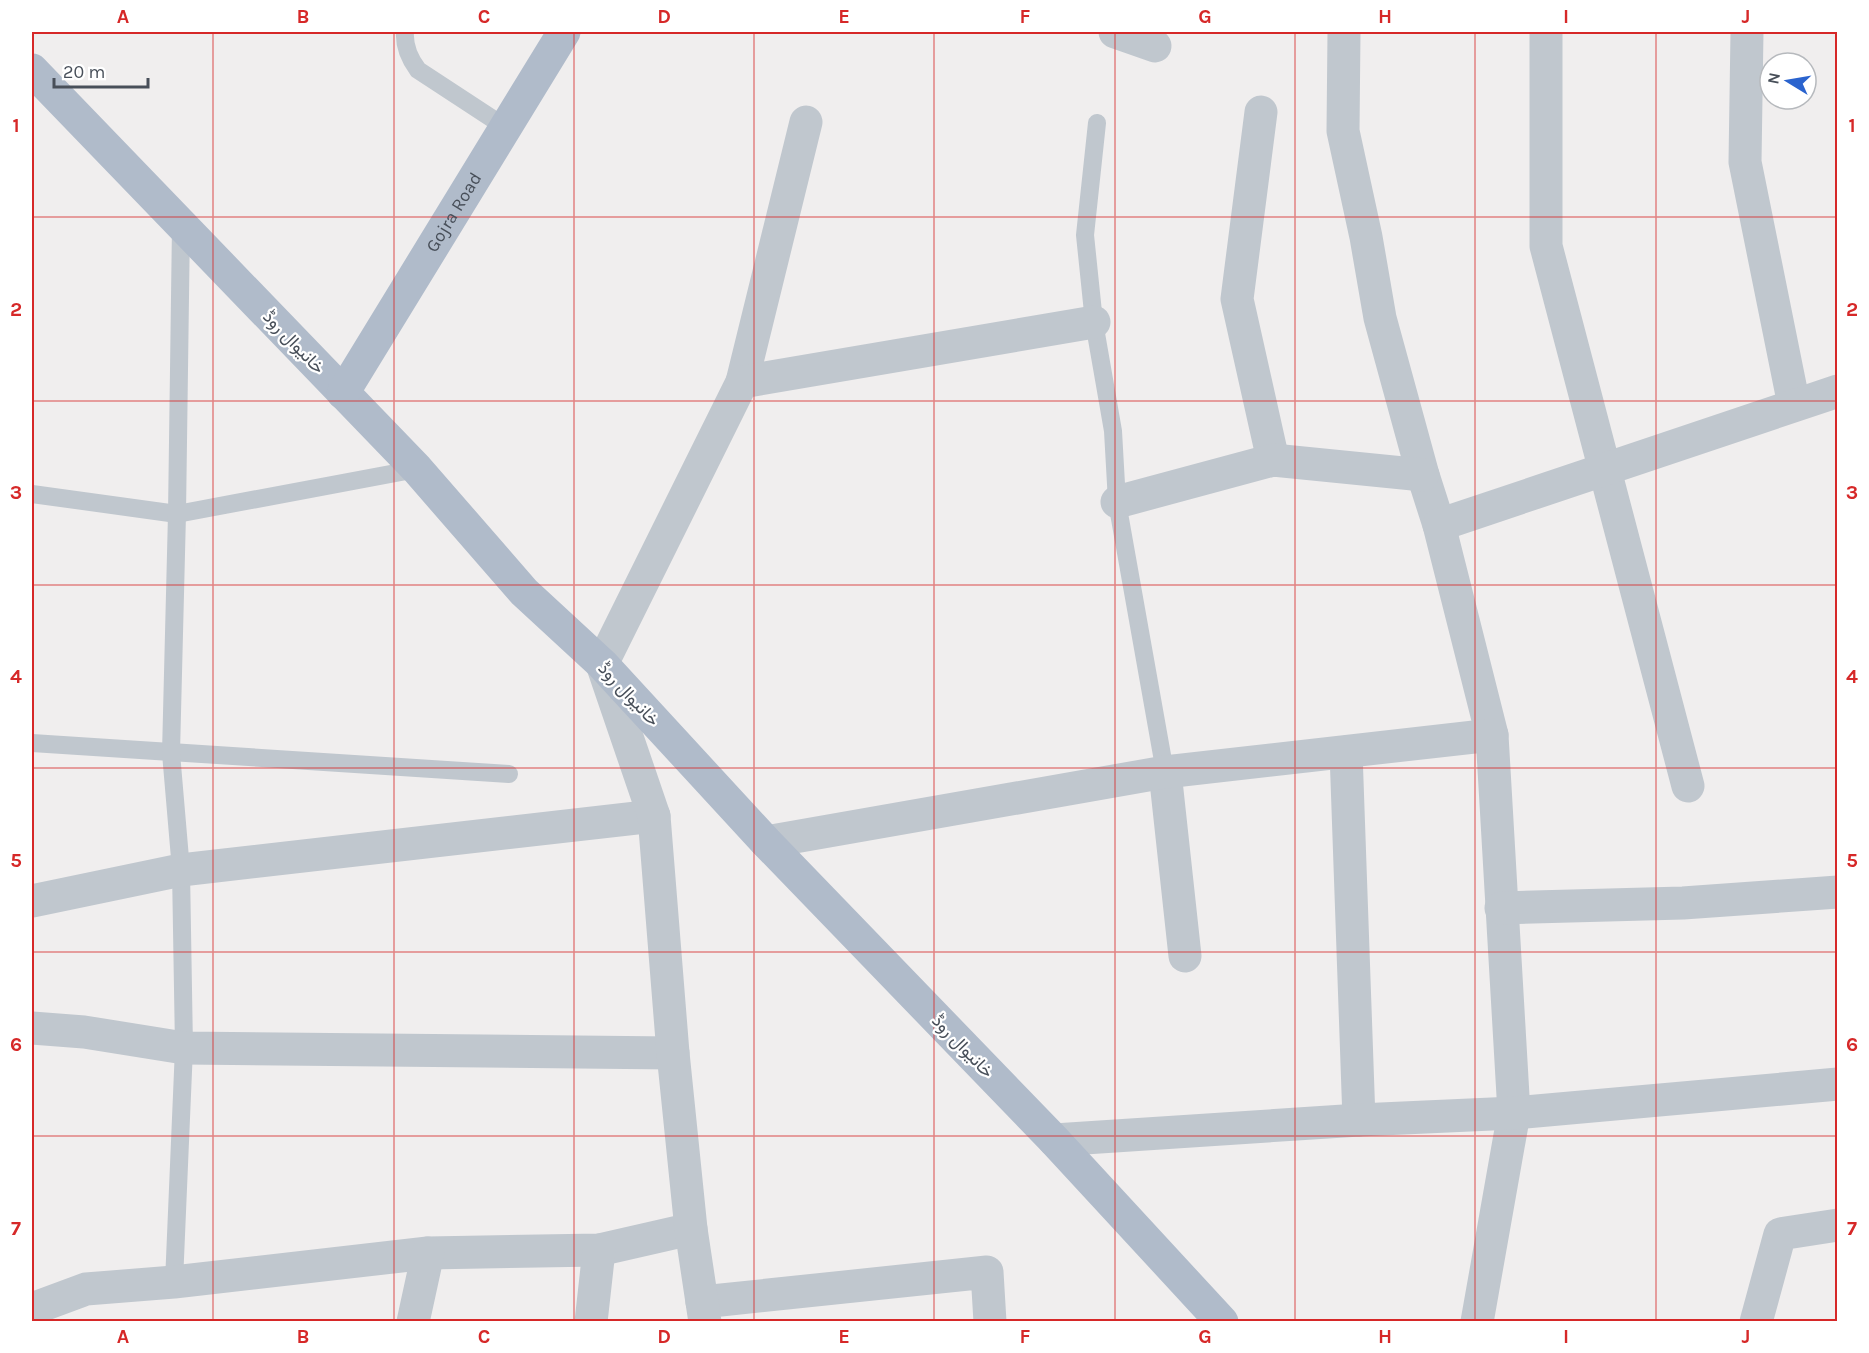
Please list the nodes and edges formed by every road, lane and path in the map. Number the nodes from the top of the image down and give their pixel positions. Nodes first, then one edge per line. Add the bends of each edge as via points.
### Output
1 (405, 32) edge
2 (564, 32) edge
3 (1115, 32) edge
4 (1344, 32) edge
5 (1546, 32) edge
6 (1747, 32) edge
7 (1155, 46) dead end
8 (32, 70) edge
9 (1261, 111) dead end
10 (806, 122) dead end
11 (1096, 123) dead end
12 (505, 127) junction
13 (181, 225) junction
14 (1094, 322) junction
15 (742, 382) junction
16 (1838, 391) edge
17 (343, 393) junction
18 (1794, 405) junction
19 (1273, 460) junction
20 (1605, 468) junction
21 (417, 469) junction
22 (1423, 475) junction
23 (32, 494) edge
24 (1118, 502) junction
25 (177, 514) junction
26 (1439, 525) junction
27 (602, 664) junction
28 (1492, 735) junction
29 (32, 743) edge
30 (1346, 752) junction
31 (171, 753) junction
32 (1165, 772) junction
33 (509, 774) dead end
34 (1688, 786) dead end
35 (654, 816) junction
36 (766, 842) junction
37 (181, 870) junction
38 (1838, 892) edge
39 (32, 901) edge
40 (1501, 908) junction
41 (1185, 956) dead end
42 (32, 1028) edge
43 (184, 1048) junction
44 (673, 1053) junction
45 (1838, 1084) edge
46 (1514, 1113) junction
47 (1359, 1120) junction
48 (1054, 1140) junction
49 (1838, 1224) edge
50 (691, 1229) junction
51 (599, 1250) junction
52 (428, 1252) junction
53 (174, 1282) junction
54 (32, 1309) edge
55 (703, 1312) edge
56 (413, 1322) edge
57 (591, 1322) edge
58 (990, 1322) edge
59 (1222, 1322) edge
60 (1477, 1322) edge
61 (1756, 1322) edge

1 - 12 lane via 408,56 418,70
2 - 12 main road, Gojra Road
3 - 7 street
4 - 22 street via 1343,131 1380,318
5 - 20 street via 1546,246
6 - 18 street via 1745,162
8 - 13 main road, خانیوال روڈ
9 - 19 street via 1237,299
10 - 15 street
11 - 14 lane via 1085,235
12 - 17 main road, Gojra Road
13 - 17 main road, خانیوال روڈ
13 - 25 lane
14 - 15 street
14 - 24 lane via 1113,431
15 - 27 street
16 - 18 street
17 - 21 main road, خانیوال روڈ
18 - 20 street
19 - 22 street
19 - 24 street
20 - 26 street
20 - 34 street
21 - 25 lane
21 - 27 main road, خانیوال روڈ via 524,592
22 - 26 street
23 - 25 lane
24 - 32 lane
25 - 31 lane
26 - 28 street
27 - 35 street
27 - 36 main road, خانیوال روڈ
28 - 30 street
28 - 40 street
29 - 31 lane
30 - 32 street
30 - 47 street
31 - 33 lane
31 - 37 lane
32 - 36 street
32 - 41 street
35 - 37 street
35 - 44 street
36 - 48 main road, خانیوال روڈ
37 - 39 street
37 - 43 lane
38 - 40 street via 1683,903
40 - 46 street
42 - 43 street
43 - 44 street
43 - 53 lane
44 - 50 street
45 - 46 street
46 - 47 street
46 - 60 street
47 - 48 street
48 - 59 main road, خانیوال روڈ
49 - 61 street via 1780,1234
50 - 51 street
50 - 55 street
51 - 52 street
51 - 57 street
52 - 53 street
52 - 56 street
53 - 54 street via 86,1289
55 - 58 street via 987,1272

